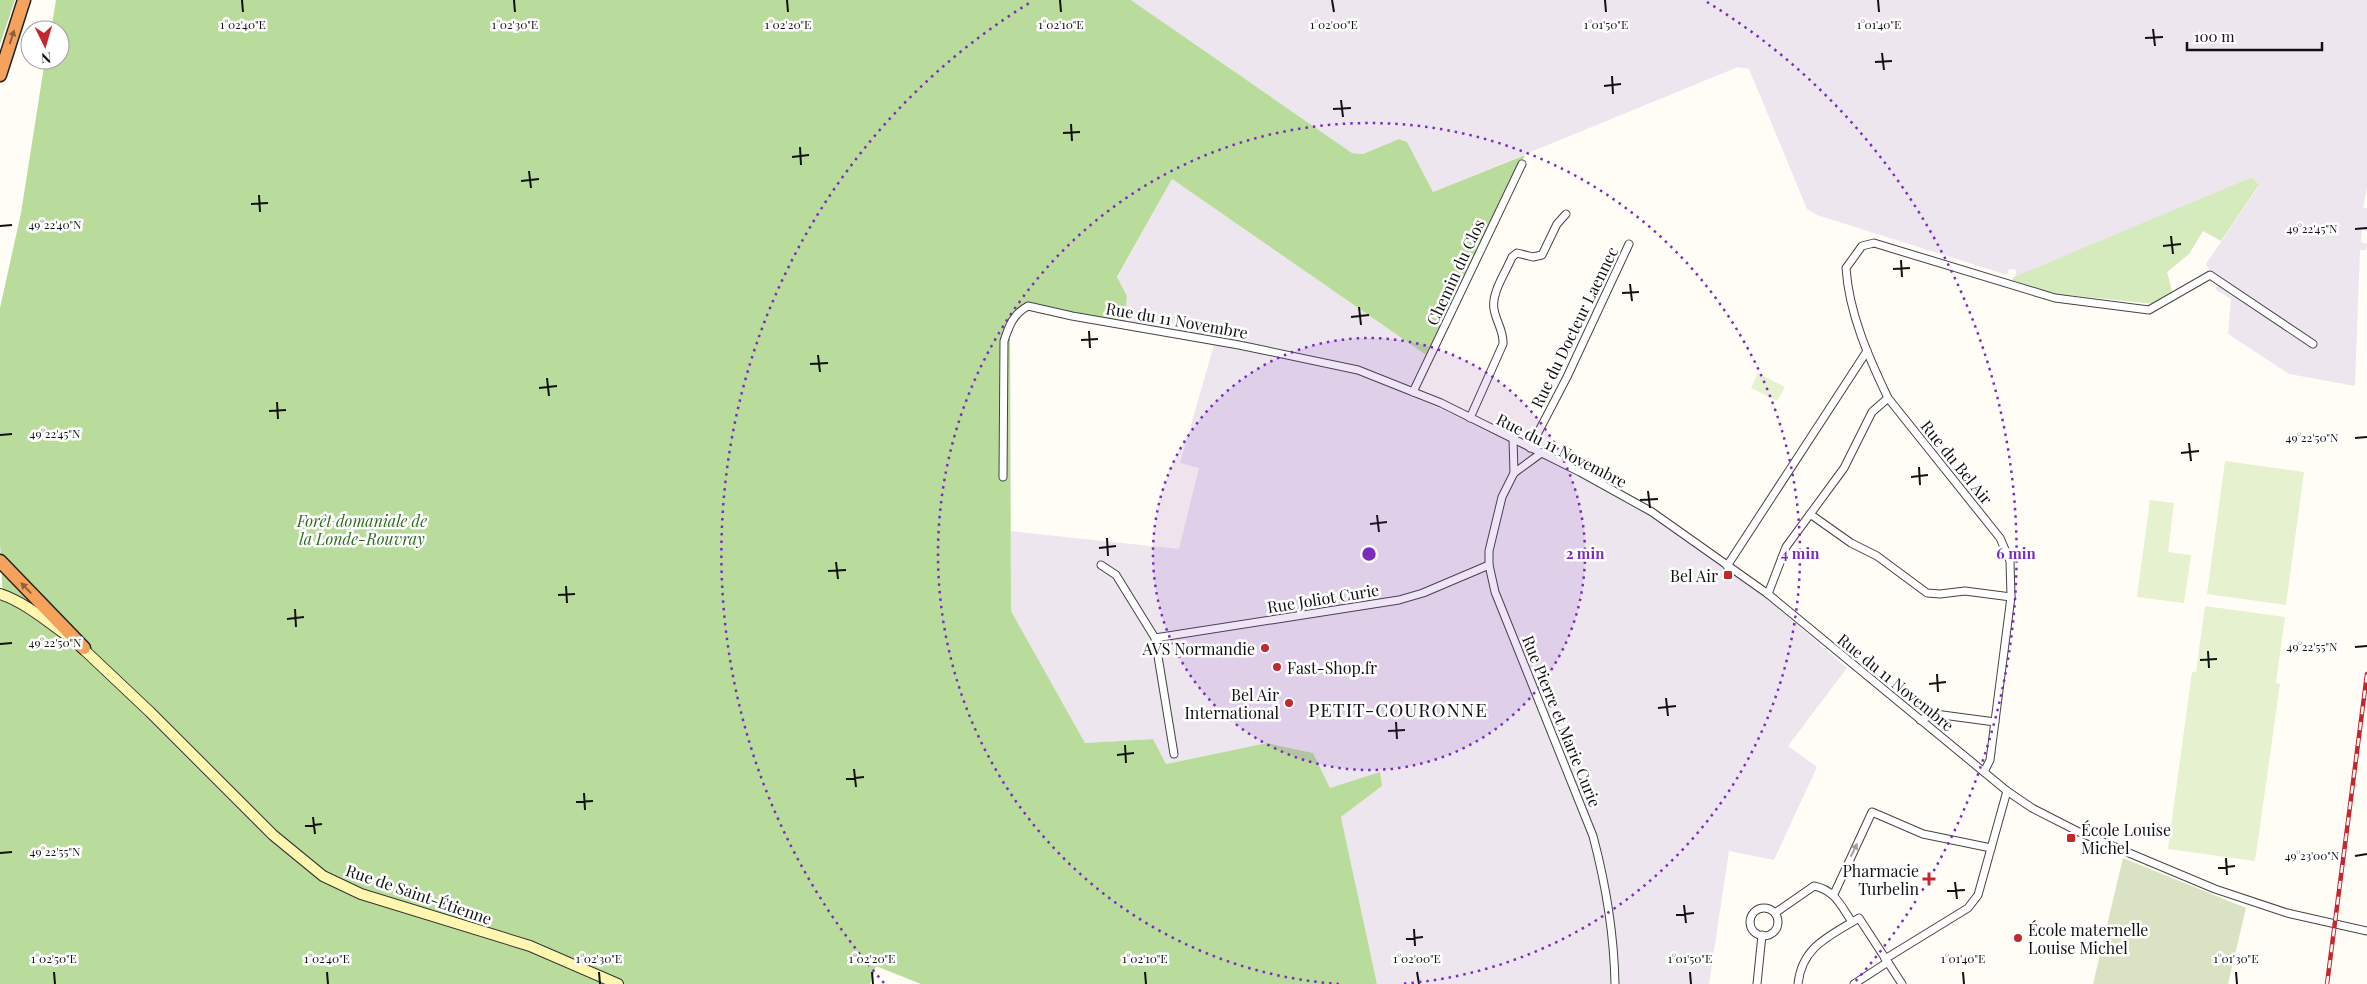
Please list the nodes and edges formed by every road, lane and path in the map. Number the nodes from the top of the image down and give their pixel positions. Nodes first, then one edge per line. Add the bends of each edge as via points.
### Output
1 (24, 0) edge
2 (0, 75) edge
3 (1522, 164) dead end
4 (1566, 214) dead end
5 (1629, 244) dead end
6 (2314, 344) dead end
7 (1868, 351) junction
8 (1413, 392) junction
9 (1888, 398) junction
10 (1470, 418) junction
11 (1513, 439) junction
12 (1530, 448) junction
13 (1540, 454) junction
14 (1514, 473) junction
15 (1003, 477) dead end
16 (1810, 514) junction
17 (0, 561) edge
18 (1101, 565) dead end
19 (1489, 565) junction
20 (1727, 566) junction
21 (0, 594) edge
22 (1768, 594) junction
23 (2011, 597) junction
24 (1155, 638) junction
25 (84, 648) junction
26 (1920, 720) junction
27 (1995, 722) junction
28 (1174, 754) dead end
29 (1984, 772) junction
30 (2007, 791) junction
31 (1991, 848) junction
32 (1834, 894) junction
33 (1775, 913) junction
34 (1852, 922) junction
35 (2367, 931) edge
36 (1762, 935) junction
37 (1886, 960) junction
38 (618, 984) edge
39 (1615, 984) edge
40 (1757, 984) edge
41 (1798, 984) edge
42 (1854, 984) edge
43 (1902, 984) edge

2 -> 1 highway
3 - 8 street, Chemin du Clos
4 - 10 street via 1557,224 1542,255 1533,257 1517,253 1512,257 1494,299 1503,344
5 - 12 street, Rue du Docteur Laennec
6 - 7 street, Rue du Bel Air via 2210,274 2149,310 2055,298 1874,243 1862,246 1846,268 1848,290
7 - 9 street, Rue du Bel Air
7 - 20 street
8 - 10 street, Rue du 11 Novembre
8 - 15 street, Rue du 11 Novembre via 1358,370 1239,344 1028,306 1018,311 1004,341
9 - 16 street via 1872,412 1844,468
9 - 23 street, Rue du Bel Air via 2000,538 2010,561
10 - 11 street, Rue du 11 Novembre
11 - 12 street, Rue du 11 Novembre
11 - 14 street, Rue Pierre et Marie Curie
12 - 13 street, Rue du 11 Novembre
13 - 14 street, Rue Pierre et Marie Curie
13 - 20 street, Rue du 11 Novembre via 1652,512
14 - 19 street, Rue Pierre et Marie Curie via 1502,497 1491,533
16 - 22 street via 1786,547
16 - 23 street via 1851,543 1877,556 1927,593 1964,591
25 -> 17 highway
18 - 24 street via 1116,575
19 - 24 street, Rue Joliot Curie via 1399,600
19 - 39 street, Rue Pierre et Marie Curie via 1495,592 1593,836 1610,909
20 - 22 street, Rue du 11 Novembre
21 - 25 street, Rue de Saint-Étienne via 29,608
22 - 26 street, Rue du 11 Novembre
23 - 27 street, Rue du Bel Air
24 - 28 street
25 - 38 street, Rue de Saint-Étienne via 274,835 323,876 361,894 530,946
26 - 27 street via 1935,714
26 - 29 street, Rue du 11 Novembre
27 - 29 street, Rue du Bel Air via 1990,760
29 - 30 street, Rue du 11 Novembre
30 - 31 street
30 - 35 street, Rue du 11 Novembre via 2032,808 2080,832 2215,889 2287,913
32 -> 31 street via 1872,812 1923,834
31 - 37 street via 1978,895 1968,908
32 - 33 street via 1814,886
32 - 34 street
33 - 36 street via 1778,922 1775,931
33 - 36 street via 1764,908 1753,915 1752,927
34 - 37 street via 1859,918
34 - 41 street via 1821,941 1806,955
36 - 40 street
37 - 42 street
37 - 43 street

